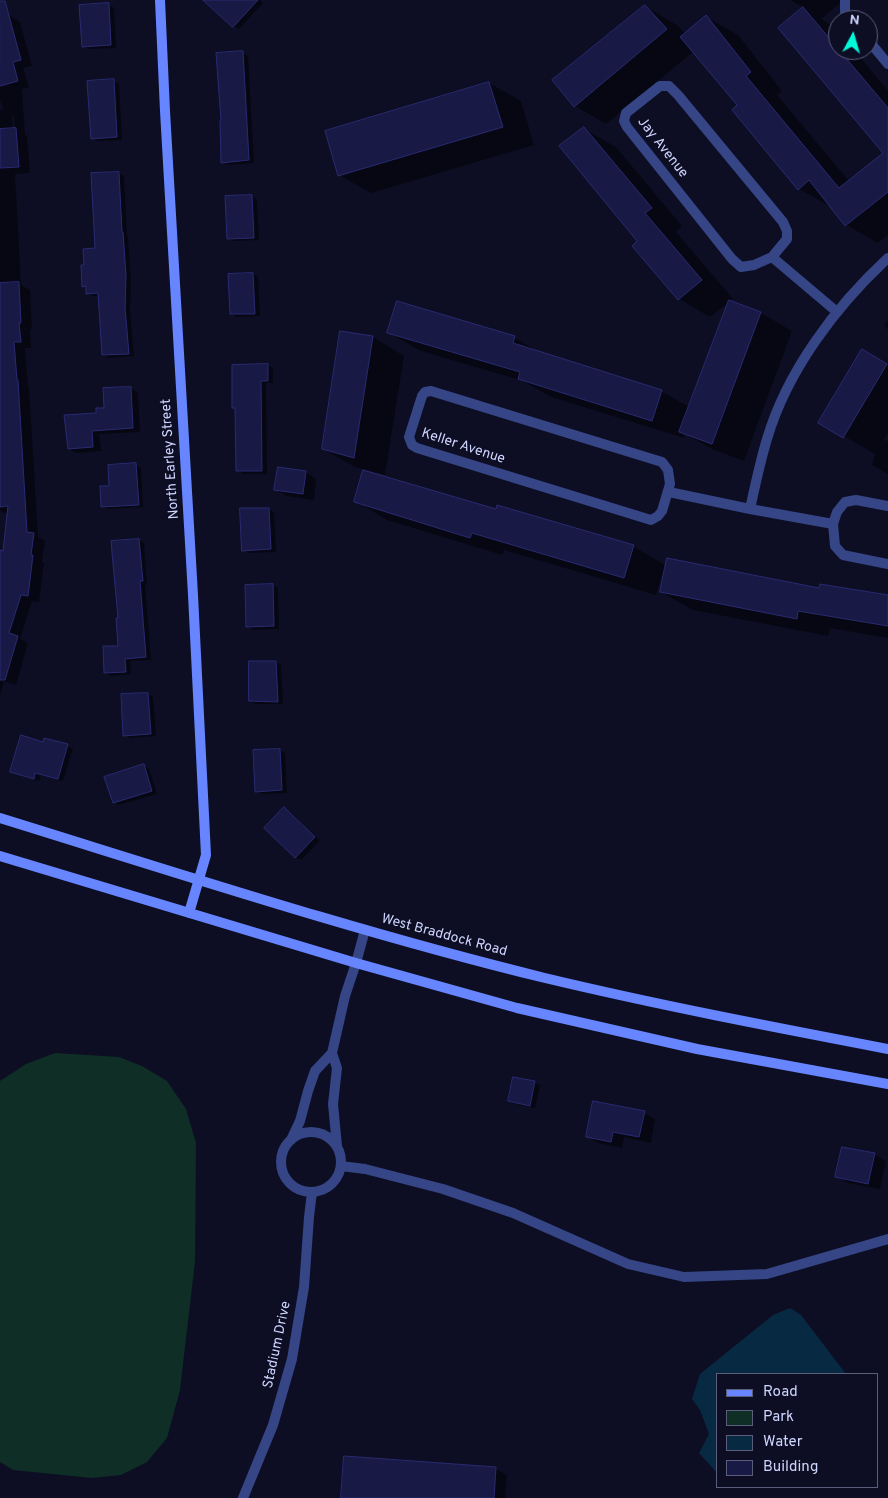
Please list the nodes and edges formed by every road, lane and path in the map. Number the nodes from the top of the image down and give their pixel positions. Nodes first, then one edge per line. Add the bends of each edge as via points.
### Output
1 (160, 0) edge
2 (878, 52) edge
3 (888, 64) edge
4 (772, 257) junction
5 (888, 258) edge
6 (837, 312) junction
7 (669, 492) junction
8 (888, 506) edge
9 (750, 509) junction
10 (833, 524) junction
11 (888, 564) edge
12 (0, 818) edge
13 (0, 856) edge
14 (199, 880) junction
15 (189, 913) junction
16 (365, 930) junction
17 (356, 963) junction
18 (888, 1049) edge
19 (332, 1053) junction
20 (888, 1084) edge
21 (292, 1140) junction
22 (337, 1146) junction
23 (341, 1166) junction
24 (312, 1192) junction
25 (888, 1240) edge
26 (244, 1498) edge

1 - 14 main road, North Earley Street via 203,774 206,855
2 - 3 street
4 - 4 street, Jay Avenue via 787,239 783,222 678,94 669,86 660,86 626,113 626,127 732,259 741,267
4 - 6 street
5 - 6 street
6 - 9 street via 803,359 780,404 767,438
7 - 7 street, Keller Avenue via 668,470 662,462 431,391 422,396 409,438 417,448 651,520 662,511
7 - 9 street
8 - 10 street via 856,500 845,502
9 - 10 street
10 - 11 street via 835,546 843,555
12 - 14 main road, West Braddock Road
13 - 15 main road
14 - 15 main road, North Earley Street
14 - 16 main road, West Braddock Road
15 - 17 main road
16 - 17 street
16 - 18 main road, West Braddock Road via 554,980 721,1018
17 - 19 street
17 - 20 main road via 517,1008 697,1049
19 - 21 street via 315,1070
19 - 22 street via 337,1068 333,1104
21 - 22 street via 310,1132 330,1138
21 - 24 street via 285,1148 282,1168 293,1185
22 - 23 street
23 - 24 street via 335,1181
23 - 25 street via 443,1189 513,1213 628,1264 684,1277 766,1274
24 - 26 street, Stadium Drive via 304,1287 292,1359 273,1425

